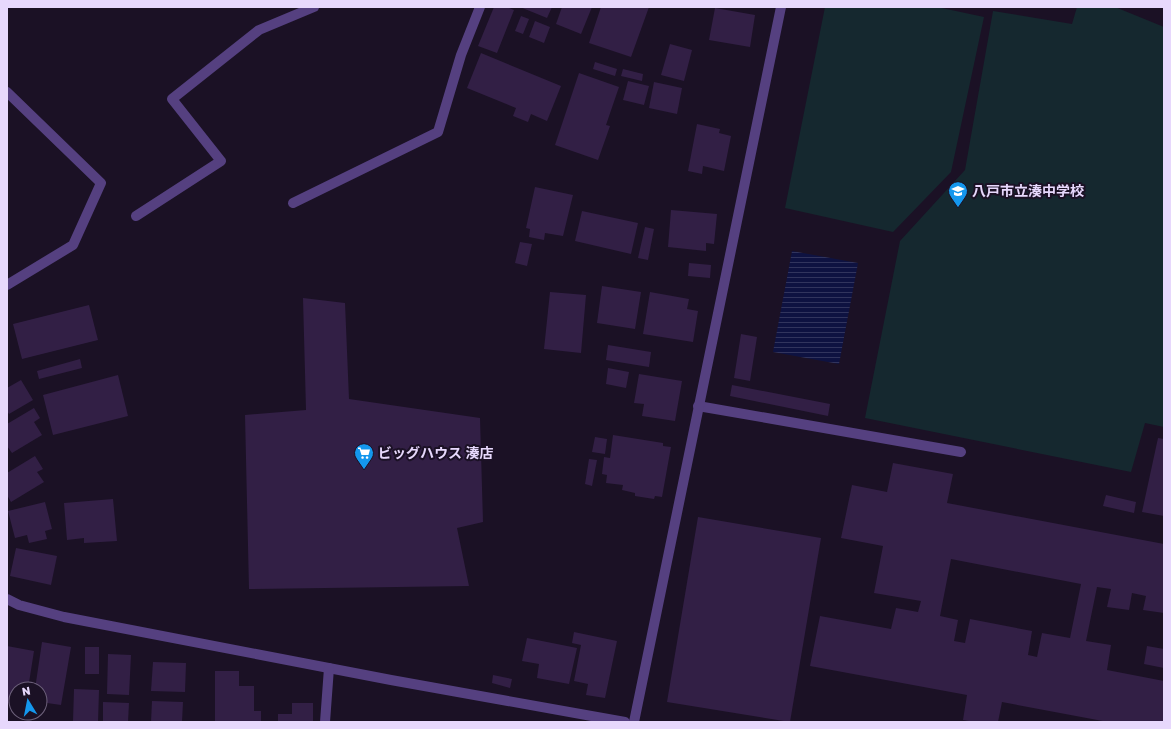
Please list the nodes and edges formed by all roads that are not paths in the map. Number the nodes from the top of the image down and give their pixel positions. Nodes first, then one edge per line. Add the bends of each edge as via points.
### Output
1 (314, 7) edge
2 (480, 7) edge
3 (781, 7) edge
4 (7, 92) edge
5 (293, 203) dead end
6 (136, 216) dead end
7 (7, 285) edge
8 (698, 406) junction
9 (961, 452) dead end
10 (7, 599) edge
11 (329, 668) junction
12 (606, 720) edge
13 (325, 722) edge
14 (625, 722) edge
15 (634, 722) edge

1 - 6 street via 259,30 172,99 221,161
2 - 5 street via 461,55 438,132
3 - 8 street
4 - 7 street via 101,183 73,245
8 - 9 street
8 - 15 street
10 - 11 street via 19,606 64,617
11 - 12 street
11 - 13 street
12 - 14 street

